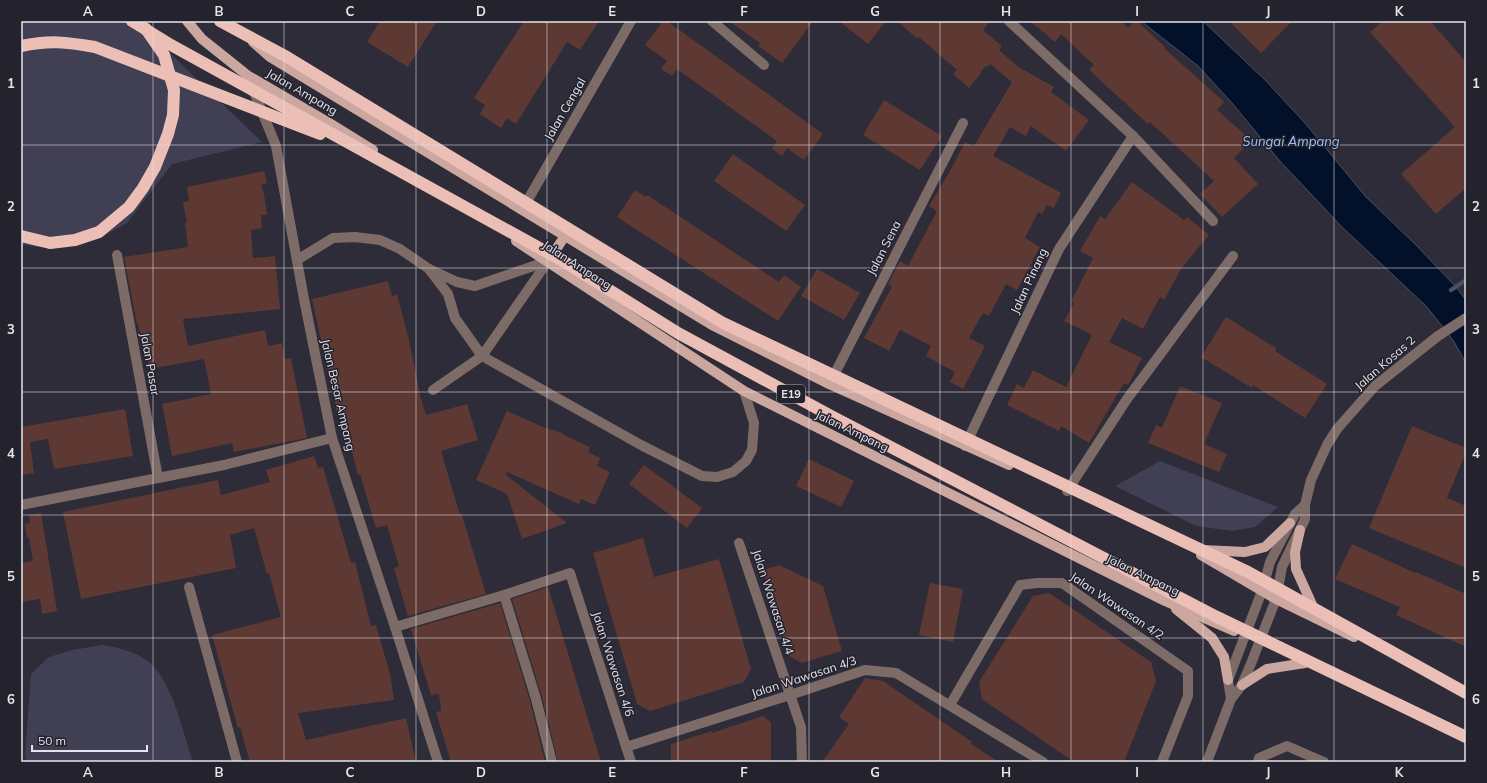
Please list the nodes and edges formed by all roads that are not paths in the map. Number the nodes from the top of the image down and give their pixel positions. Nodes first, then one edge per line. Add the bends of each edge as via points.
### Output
1 (132, 21) edge
2 (140, 21) edge
3 (187, 21) edge
4 (220, 21) edge
5 (232, 21) edge
6 (631, 21) edge
7 (712, 21) edge
8 (1009, 21) edge
9 (21, 46) edge
10 (764, 65) dead end
11 (247, 75) junction
12 (963, 123) dead end
13 (1133, 136) junction
14 (364, 151) junction
15 (522, 210) junction
16 (1213, 221) dead end
17 (21, 236) edge
18 (565, 236) junction
19 (116, 255) dead end
20 (1233, 256) dead end
21 (297, 260) junction
22 (548, 261) junction
23 (429, 269) junction
24 (1466, 318) edge
25 (482, 356) junction
26 (829, 384) junction
27 (433, 390) dead end
28 (744, 391) junction
29 (332, 438) junction
30 (966, 446) junction
31 (158, 478) junction
32 (1067, 491) junction
33 (21, 505) edge
34 (1305, 505) junction
35 (1290, 523) junction
36 (1300, 530) junction
37 (739, 543) dead end
38 (1189, 548) junction
39 (190, 587) dead end
40 (1262, 591) junction
41 (504, 595) junction
42 (1276, 599) junction
43 (1165, 601) junction
44 (1320, 620) junction
45 (395, 627) junction
46 (1244, 636) junction
47 (1259, 642) junction
48 (1305, 663) junction
49 (1228, 680) junction
50 (1242, 685) junction
51 (1466, 690) edge
52 (1466, 693) edge
53 (790, 695) junction
54 (1231, 699) junction
55 (950, 705) junction
56 (1466, 737) edge
57 (1466, 743) edge
58 (626, 747) junction
59 (237, 762) edge
60 (438, 762) edge
61 (552, 762) edge
62 (631, 762) edge
63 (802, 762) edge
64 (1043, 762) edge
65 (1162, 762) edge
66 (1206, 762) edge
67 (1258, 762) edge
68 (1324, 762) edge

1 - 14 highway, E19, bridge
2 - 17 highway via 164,55 174,90 173,115 155,167 129,207 99,232 75,240 50,243
3 - 11 main road, Jalan Ampang via 202,39
4 - 52 highway, bridge via 294,61 723,323 1248,572
5 - 15 main road, Jalan Ampang via 270,57
6 - 15 street, Jalan Cengal
7 - 10 street
8 - 13 street
9 - 14 highway, bridge via 40,42 66,42 94,47
11 - 21 street, Jalan Besar Ampang via 276,146
11 - 22 main road, Jalan Ampang via 331,124
12 - 26 street, Jalan Sena
13 - 16 street
13 - 30 street, Jalan Pinang via 1059,249
14 - 56 highway, E19, bridge via 563,261 678,333 840,421 1217,617
15 - 18 main road, Jalan Ampang
18 - 22 main road
18 - 26 main road, Jalan Ampang via 712,325
19 - 31 street, Jalan Pasar
20 - 32 street via 1128,399
21 - 23 street via 333,238 355,237 380,240 400,249
21 - 29 street, Jalan Besar Ampang
22 - 23 street via 475,286 457,282
22 - 25 street
22 - 28 main road, Jalan Ampang
23 - 25 street via 448,294 454,318
24 - 34 street, Jalan Kosas 2 via 1442,333 1375,386 1337,429 1311,480
25 - 27 street
25 - 28 street via 640,445 702,476 716,477 733,472 746,461 752,450 754,423
26 - 30 main road, Jalan Ampang
28 - 43 main road, Jalan Ampang
29 - 31 street via 224,465
29 - 45 street, Jalan Besar Ampang
30 - 32 main road, Jalan Ampang
31 - 33 street
32 - 38 main road, Jalan Ampang
34 - 35 street, Jalan Kosas 2
34 - 36 street, Jalan Kosas 2 via 1305,519
35 - 38 main road via 1265,547 1245,552
35 - 40 street, Jalan Kosas 2 via 1270,562
36 - 42 street, Jalan Kosas 2 via 1282,567
36 - 44 main road via 1295,552 1296,568
37 - 53 street, Jalan Wawasan 4/4
38 - 40 main road, Jalan Ampang
39 - 59 street
40 - 42 main road, Jalan Ampang
40 - 46 street, Jalan Kosas 2
41 - 45 street
41 - 58 street, Jalan Wawasan 4/6 via 570,573
41 - 61 street via 536,699
42 - 44 main road, Jalan Ampang
42 - 47 street, Jalan Kosas 2
43 - 46 main road, Jalan Ampang
43 - 49 main road via 1212,638 1224,657
44 - 51 main road, Jalan Ampang
45 - 60 street, Jalan Besar Ampang
46 - 47 main road, Jalan Ampang
46 - 49 street, Jalan Kosas 2
47 - 48 main road, Jalan Ampang
47 - 50 street, Jalan Kosas 2
48 - 50 main road via 1267,669
48 - 57 main road, Jalan Ampang
49 - 54 street
50 - 54 street, Jalan Kosas 2
53 - 55 street, Jalan Wawasan 4/3 via 865,670 896,673
53 - 58 street, Jalan Wawasan 4/3
53 - 63 street, Jalan Wawasan 4/4 via 801,727
54 - 66 street
55 - 64 street, Jalan Wawasan 4/3
55 - 65 street, Jalan Wawasan 4/2 via 1020,585 1062,582 1188,671 1188,696
58 - 62 street, Jalan Wawasan 4/6
67 - 68 street via 1259,758 1287,746

